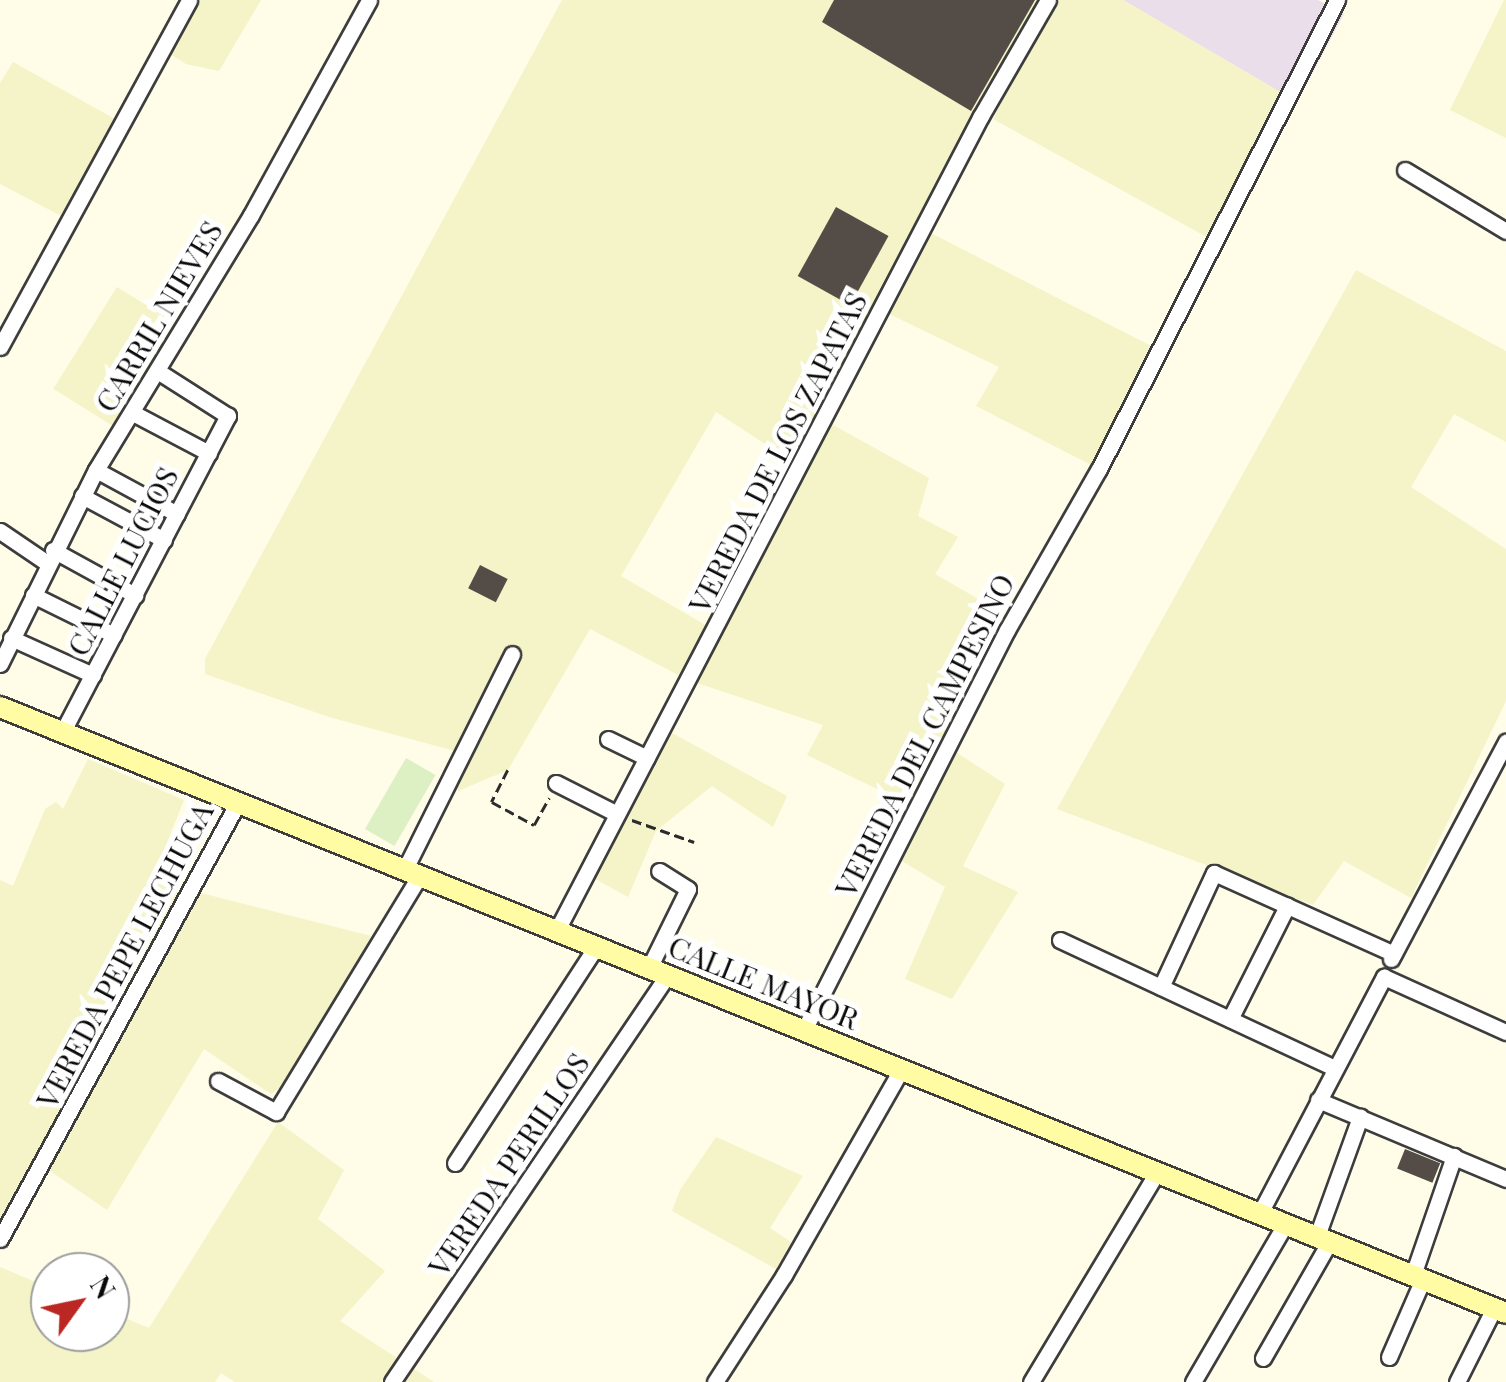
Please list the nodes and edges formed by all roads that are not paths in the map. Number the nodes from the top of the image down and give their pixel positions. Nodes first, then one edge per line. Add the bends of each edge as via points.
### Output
1 (188, 0) edge
2 (369, 0) edge
3 (1048, 0) edge
4 (1338, 0) edge
5 (1404, 170) dead end
6 (1506, 231) edge
7 (0, 347) edge
8 (159, 372) junction
9 (133, 413) junction
10 (209, 452) junction
11 (96, 470) junction
12 (82, 496) junction
13 (177, 514) junction
14 (0, 532) edge
15 (164, 540) junction
16 (50, 557) junction
17 (33, 595) junction
18 (135, 595) junction
19 (114, 635) junction
20 (11, 638) junction
21 (512, 654) dead end
22 (0, 664) edge
23 (94, 675) junction
24 (0, 706) edge
25 (63, 731) junction
26 (608, 740) dead end
27 (1506, 742) edge
28 (647, 758) junction
29 (556, 783) road end
30 (238, 802) junction
31 (616, 814) junction
32 (659, 871) dead end
33 (412, 872) junction
34 (1287, 906) junction
35 (557, 930) junction
36 (1060, 940) dead end
37 (596, 946) junction
38 (1394, 954) junction
39 (659, 972) junction
40 (1384, 977) junction
41 (1160, 987) junction
42 (1230, 1019) junction
43 (804, 1030) junction
44 (1506, 1032) edge
45 (1334, 1068) junction
46 (902, 1070) junction
47 (218, 1081) dead end
48 (1318, 1100) junction
49 (1360, 1117) junction
50 (1454, 1156) junction
51 (455, 1163) dead end
52 (1157, 1172) junction
53 (1506, 1179) edge
54 (1260, 1213) junction
55 (1286, 1223) junction
56 (0, 1239) edge
57 (1324, 1239) junction
58 (1418, 1277) junction
59 (1503, 1310) edge
60 (1389, 1357) dead end
61 (1263, 1358) dead end
62 (392, 1382) edge
63 (715, 1382) edge
64 (1031, 1382) edge
65 (1193, 1382) edge
66 (1458, 1382) edge

1 - 7 street
2 - 8 street, CARRIL NIEVES
3 - 28 street, VEREDA DE LOS ZAPATAS
4 - 43 street, VEREDA DEL CAMPESINO
5 - 6 street
8 - 9 street, CARRIL NIEVES
8 - 10 street, CALLE LUCIOS via 228,416
9 - 10 street
9 - 11 street, CARRIL NIEVES
10 - 13 street, CALLE LUCIOS
11 - 12 street, CARRIL NIEVES
11 - 13 street
12 - 15 street
12 - 16 street, CARRIL NIEVES
13 - 15 street, CALLE LUCIOS
14 - 16 street
15 - 18 street, CALLE LUCIOS
16 - 17 street, CARRIL NIEVES
16 - 18 street
17 - 19 street
17 - 20 street, CARRIL NIEVES
18 - 19 street, CALLE LUCIOS
19 - 23 street, CALLE LUCIOS
20 - 22 street, CARRIL NIEVES
20 - 23 street
21 - 33 street
23 - 25 street, CALLE LUCIOS
24 - 25 main road, CALLE MAYOR
25 - 30 main road, CALLE MAYOR
26 - 28 street
27 - 38 street
28 - 31 street, VEREDA DE LOS ZAPATAS
29 - 31 street
30 - 33 main road, CALLE MAYOR
30 - 56 street, VEREDA PEPE LECHUGA
31 - 35 street, VEREDA DE LOS ZAPATAS
32 - 39 street, VEREDA PERILLOS via 688,888
33 - 35 main road, CALLE MAYOR
33 - 47 street via 276,1112
34 - 38 street
34 - 41 street via 1214,873
34 - 42 street
35 - 37 main road, CALLE MAYOR
36 - 41 street
37 - 39 main road, CALLE MAYOR
37 - 51 street
38 - 40 street
39 - 43 main road, CALLE MAYOR
39 - 62 street, VEREDA PERILLOS
40 - 44 street
40 - 45 street
41 - 42 street
42 - 45 street
43 - 46 main road, CALLE MAYOR
45 - 48 street
46 - 52 main road, CALLE MAYOR
46 - 63 street
48 - 49 street
48 - 54 street
49 - 50 street
49 - 57 street
50 - 53 street
50 - 58 street
52 - 54 main road, CALLE MAYOR
52 - 64 street
54 - 55 main road, CALLE MAYOR
55 - 57 main road, CALLE MAYOR
55 - 65 street
57 - 58 main road, CALLE MAYOR
57 - 61 street
58 - 59 main road, CALLE MAYOR
58 - 60 street
59 - 66 street

